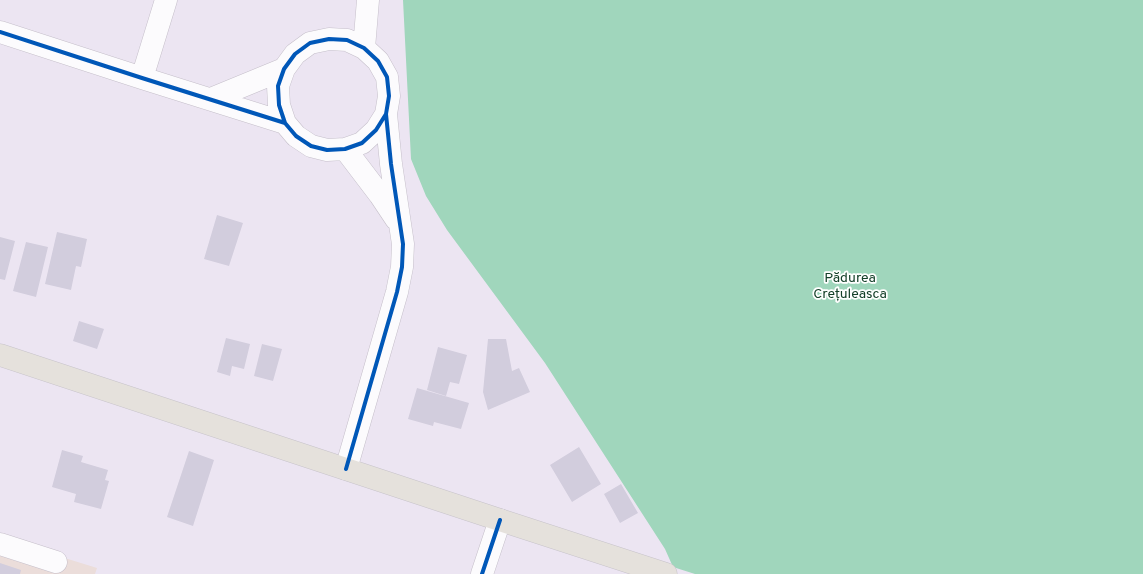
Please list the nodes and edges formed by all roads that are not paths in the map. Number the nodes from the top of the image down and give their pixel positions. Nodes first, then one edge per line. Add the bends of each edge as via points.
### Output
1 (166, 0) edge
2 (368, 0) edge
3 (0, 32) edge
4 (364, 48) junction
5 (284, 68) junction
6 (142, 78) junction
7 (211, 99) junction
8 (386, 114) junction
9 (285, 123) junction
10 (345, 149) junction
11 (399, 223) junction
12 (0, 355) edge
13 (346, 469) junction
14 (500, 520) junction
15 (0, 544) edge
16 (56, 562) dead end
17 (482, 574) edge
18 (666, 574) edge

1 - 6 street
2 - 4 street
3 - 6 street
4 - 5 street via 347,40 329,39 310,43 295,54
4 - 8 street via 378,61 387,77 389,96
5 - 7 street
5 - 9 street via 278,86 278,105
6 - 7 street
7 - 9 street
8 - 10 street via 376,130 362,143
8 - 11 street
9 - 10 street via 296,136 311,146 327,150
10 - 11 street
11 - 13 street via 402,267 397,292
12 - 13 main road
13 - 14 main road
14 - 17 street
14 - 18 main road
15 - 16 street

